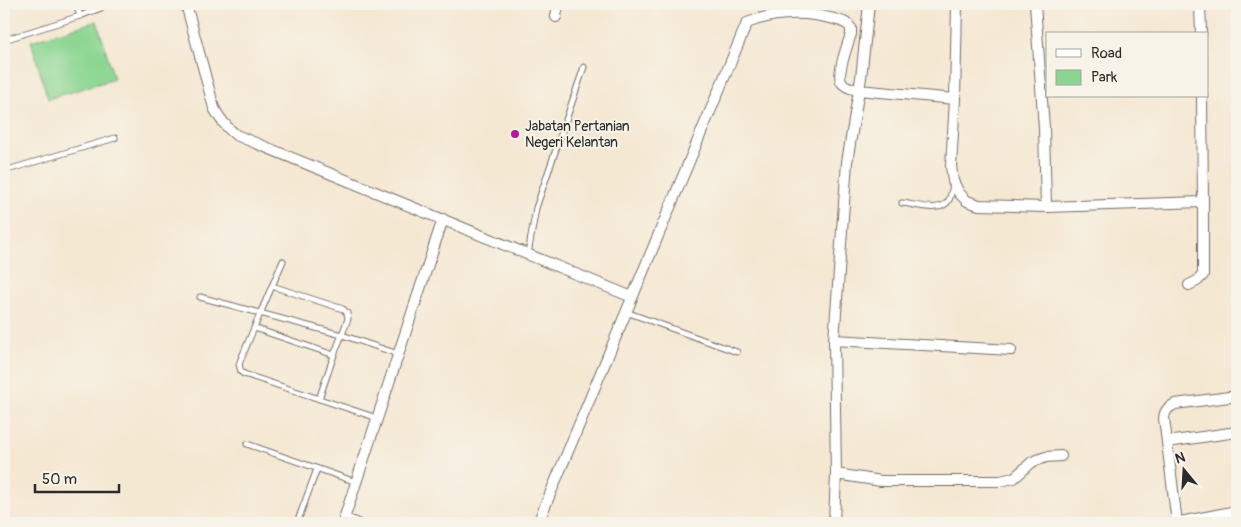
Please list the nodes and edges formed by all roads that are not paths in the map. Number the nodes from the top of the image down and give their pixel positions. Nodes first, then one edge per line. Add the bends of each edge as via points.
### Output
1 (76, 4) edge
2 (103, 4) edge
3 (186, 4) edge
4 (558, 4) edge
5 (869, 4) edge
6 (957, 4) edge
7 (1035, 4) edge
8 (1200, 4) edge
9 (80, 16) junction
10 (556, 17) dead end
11 (1201, 32) edge
12 (4, 40) edge
13 (1043, 53) edge
14 (584, 67) dead end
15 (859, 90) junction
16 (1202, 98) edge
17 (955, 100) junction
18 (116, 138) dead end
19 (4, 171) edge
20 (954, 181) junction
21 (1204, 202) junction
22 (902, 203) dead end
23 (1046, 207) junction
24 (443, 220) junction
25 (528, 254) junction
26 (283, 261) dead end
27 (1189, 284) dead end
28 (272, 286) junction
29 (200, 297) dead end
30 (632, 297) junction
31 (626, 312) junction
32 (259, 313) junction
33 (254, 328) junction
34 (342, 335) junction
35 (834, 340) junction
36 (1011, 350) dead end
37 (737, 352) dead end
38 (398, 354) junction
39 (334, 355) junction
40 (1237, 396) edge
41 (319, 399) junction
42 (377, 418) junction
43 (1237, 432) edge
44 (1167, 442) junction
45 (246, 444) dead end
46 (1061, 456) dead end
47 (317, 469) junction
48 (836, 474) junction
49 (356, 482) junction
50 (1237, 512) edge
51 (343, 521) edge
52 (297, 523) edge
53 (356, 523) edge
54 (538, 523) edge
55 (834, 523) edge
56 (1176, 523) edge

1 - 9 lane
2 - 9 lane via 101,8
3 - 24 street via 214,108 226,127 236,135
4 - 10 street
5 - 15 street
6 - 17 street
7 - 13 street
8 - 11 street
9 - 12 lane
13 - 23 street
14 - 25 lane via 536,208
15 - 17 street
15 - 30 street via 844,86 840,76 851,34 849,24 802,13 746,23
15 - 35 street via 847,162
16 - 21 street
17 - 20 street via 951,166
18 - 19 lane
20 - 22 lane via 950,199 940,207
20 - 23 street via 967,201 979,205
21 - 23 street
21 - 27 street via 1203,275
24 - 25 street
24 - 38 street
25 - 30 street
26 - 28 lane
28 - 32 lane
28 - 34 lane via 345,310 348,316
29 - 32 lane
30 - 31 street
31 - 37 lane
31 - 54 street
32 - 33 lane
32 - 34 lane
33 - 39 lane
33 - 41 lane via 239,364 241,372
34 - 38 lane
34 - 39 lane
35 - 36 street
35 - 48 street
38 - 42 street
39 - 41 lane
40 - 44 street via 1175,404 1168,408 1164,418
41 - 42 lane
42 - 49 street
43 - 44 street
44 - 56 street
45 - 47 lane
46 - 48 street via 1032,462 1014,478 1000,481 881,481
47 - 49 lane
47 - 52 lane
48 - 55 street
49 - 51 street
50 - 56 street
51 - 53 street

